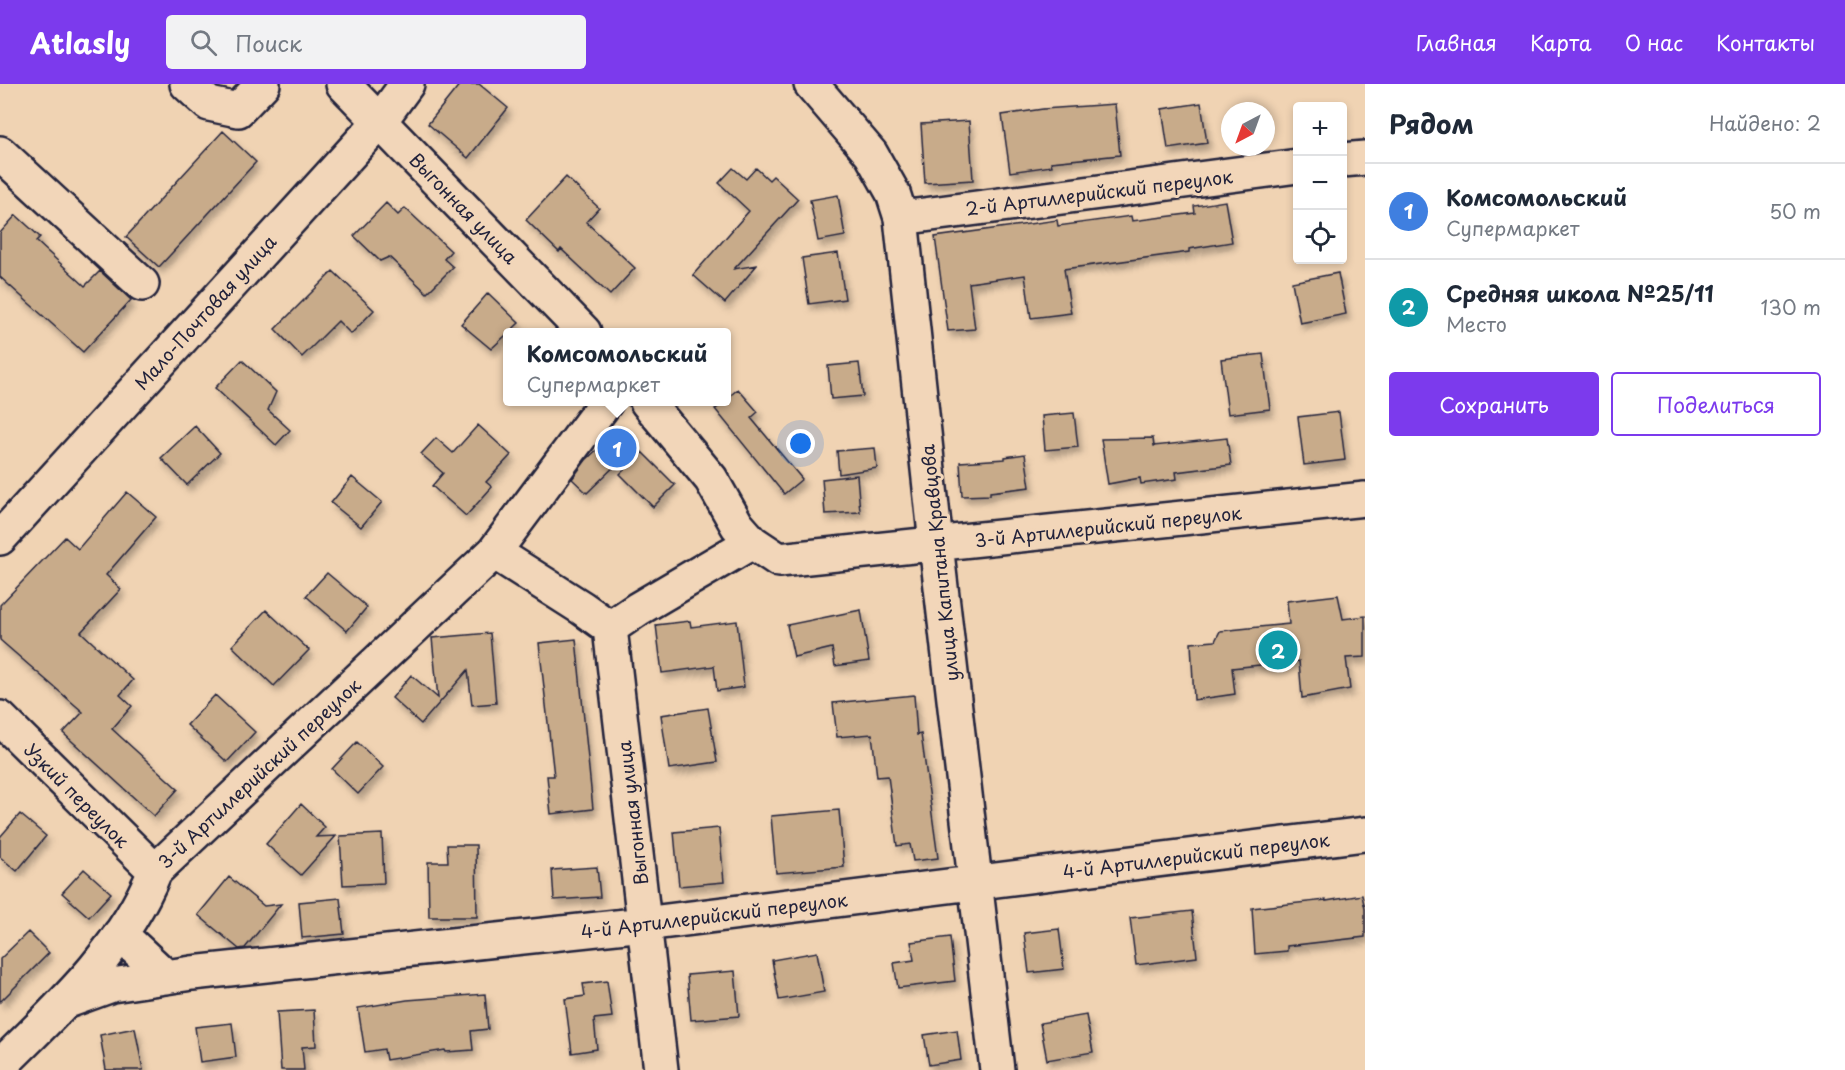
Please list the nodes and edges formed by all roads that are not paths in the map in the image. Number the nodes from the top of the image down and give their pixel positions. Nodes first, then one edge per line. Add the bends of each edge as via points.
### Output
1 (188, 84) edge
2 (263, 84) edge
3 (343, 84) edge
4 (407, 84) edge
5 (811, 84) edge
6 (380, 121) junction
7 (0, 153) edge
8 (1365, 158) edge
9 (1347, 160) edge
10 (1293, 167) edge
11 (901, 218) junction
12 (142, 284) dead end
13 (579, 328) edge
14 (603, 406) edge
15 (650, 406) edge
16 (1365, 499) edge
17 (0, 538) edge
18 (752, 542) junction
19 (936, 544) junction
20 (494, 552) junction
21 (610, 628) junction
22 (0, 718) edge
23 (1365, 834) edge
24 (155, 872) junction
25 (976, 883) junction
26 (644, 924) junction
27 (120, 934) junction
28 (166, 977) junction
29 (65, 1002) junction
30 (0, 1066) edge
31 (660, 1070) edge
32 (997, 1070) edge

1 - 2 street via 209,104 238,110
3 - 6 street, Выгонная улица
4 - 6 street, Мало-Почтовая улица
5 - 11 street, улица Капитана Кравцова via 877,163
6 - 13 street, Выгонная улица
6 - 17 street, Мало-Почтовая улица
7 - 12 street
8 - 9 street
10 - 11 street, 2-й Артиллерийский переулок
11 - 19 street, улица Капитана Кравцова
14 - 20 street, 3-й Артиллерийский переулок
15 - 18 street via 711,479 737,525
16 - 19 street, 3-й Артиллерийский переулок
18 - 19 street, 3-й Артиллерийский переулок via 779,560
18 - 21 street
19 - 25 street, улица Капитана Кравцова
20 - 21 street
20 - 24 street, 3-й Артиллерийский переулок
21 - 26 street, Выгонная улица
22 - 24 street, Узкий переулок
23 - 25 street, 4-й Артиллерийский переулок
24 - 27 street, 3-й Артиллерийский переулок via 140,905
25 - 26 street, 4-й Артиллерийский переулок
25 - 32 street, улица Капитана Кравцова
26 - 28 street, 4-й Артиллерийский переулок
26 - 31 street, Выгонная улица
27 - 28 street
27 - 29 street, 3-й Артиллерийский переулок
28 - 29 street, 4-й Артиллерийский переулок via 112,984
29 - 30 street, 3-й Артиллерийский переулок

